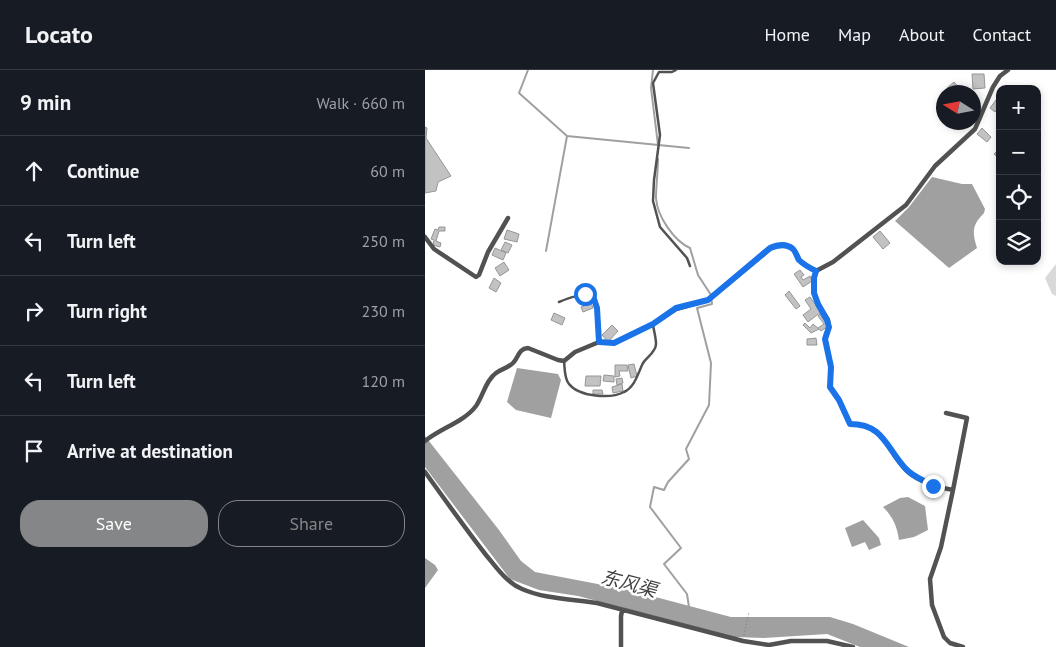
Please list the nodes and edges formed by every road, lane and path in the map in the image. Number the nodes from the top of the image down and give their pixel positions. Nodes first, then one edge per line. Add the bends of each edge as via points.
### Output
1 (675, 70) edge
2 (1008, 70) edge
3 (508, 218) dead end
4 (425, 236) edge
5 (690, 266) dead end
6 (816, 271) junction
7 (559, 302) dead end
8 (653, 324) junction
9 (599, 342) junction
10 (564, 361) junction
11 (946, 413) dead end
12 (425, 441) edge
13 (425, 472) edge
14 (953, 490) junction
15 (622, 611) junction
16 (749, 612) dead end
17 (743, 641) junction
18 (621, 647) edge
19 (853, 647) edge
20 (963, 647) edge

1 - 5 lane via 659,72 653,83 660,134 653,201 660,227
2 - 6 street via 993,86 975,129 935,166 906,205 833,262
3 - 4 street via 477,277 434,249
6 - 8 street via 799,259 793,250 777,245 711,297 676,308
6 - 14 street via 814,293 829,327 825,339 831,367 830,387 850,424 872,427 907,471 933,486
7 - 9 lane via 585,294 593,296
8 - 9 street via 614,343
8 - 10 lane via 656,345 653,353 625,392 614,396 594,396 581,392 570,386
9 - 10 street via 575,352
10 - 12 street via 524,348 514,362 496,372 468,414
11 - 14 street via 967,418
13 - 15 street via 472,537 511,583 547,597 575,599
14 - 20 street via 941,547 930,579 932,605 944,637 950,643
15 - 17 street
15 - 18 street
16 - 17 path
17 - 19 street via 769,645 809,640

